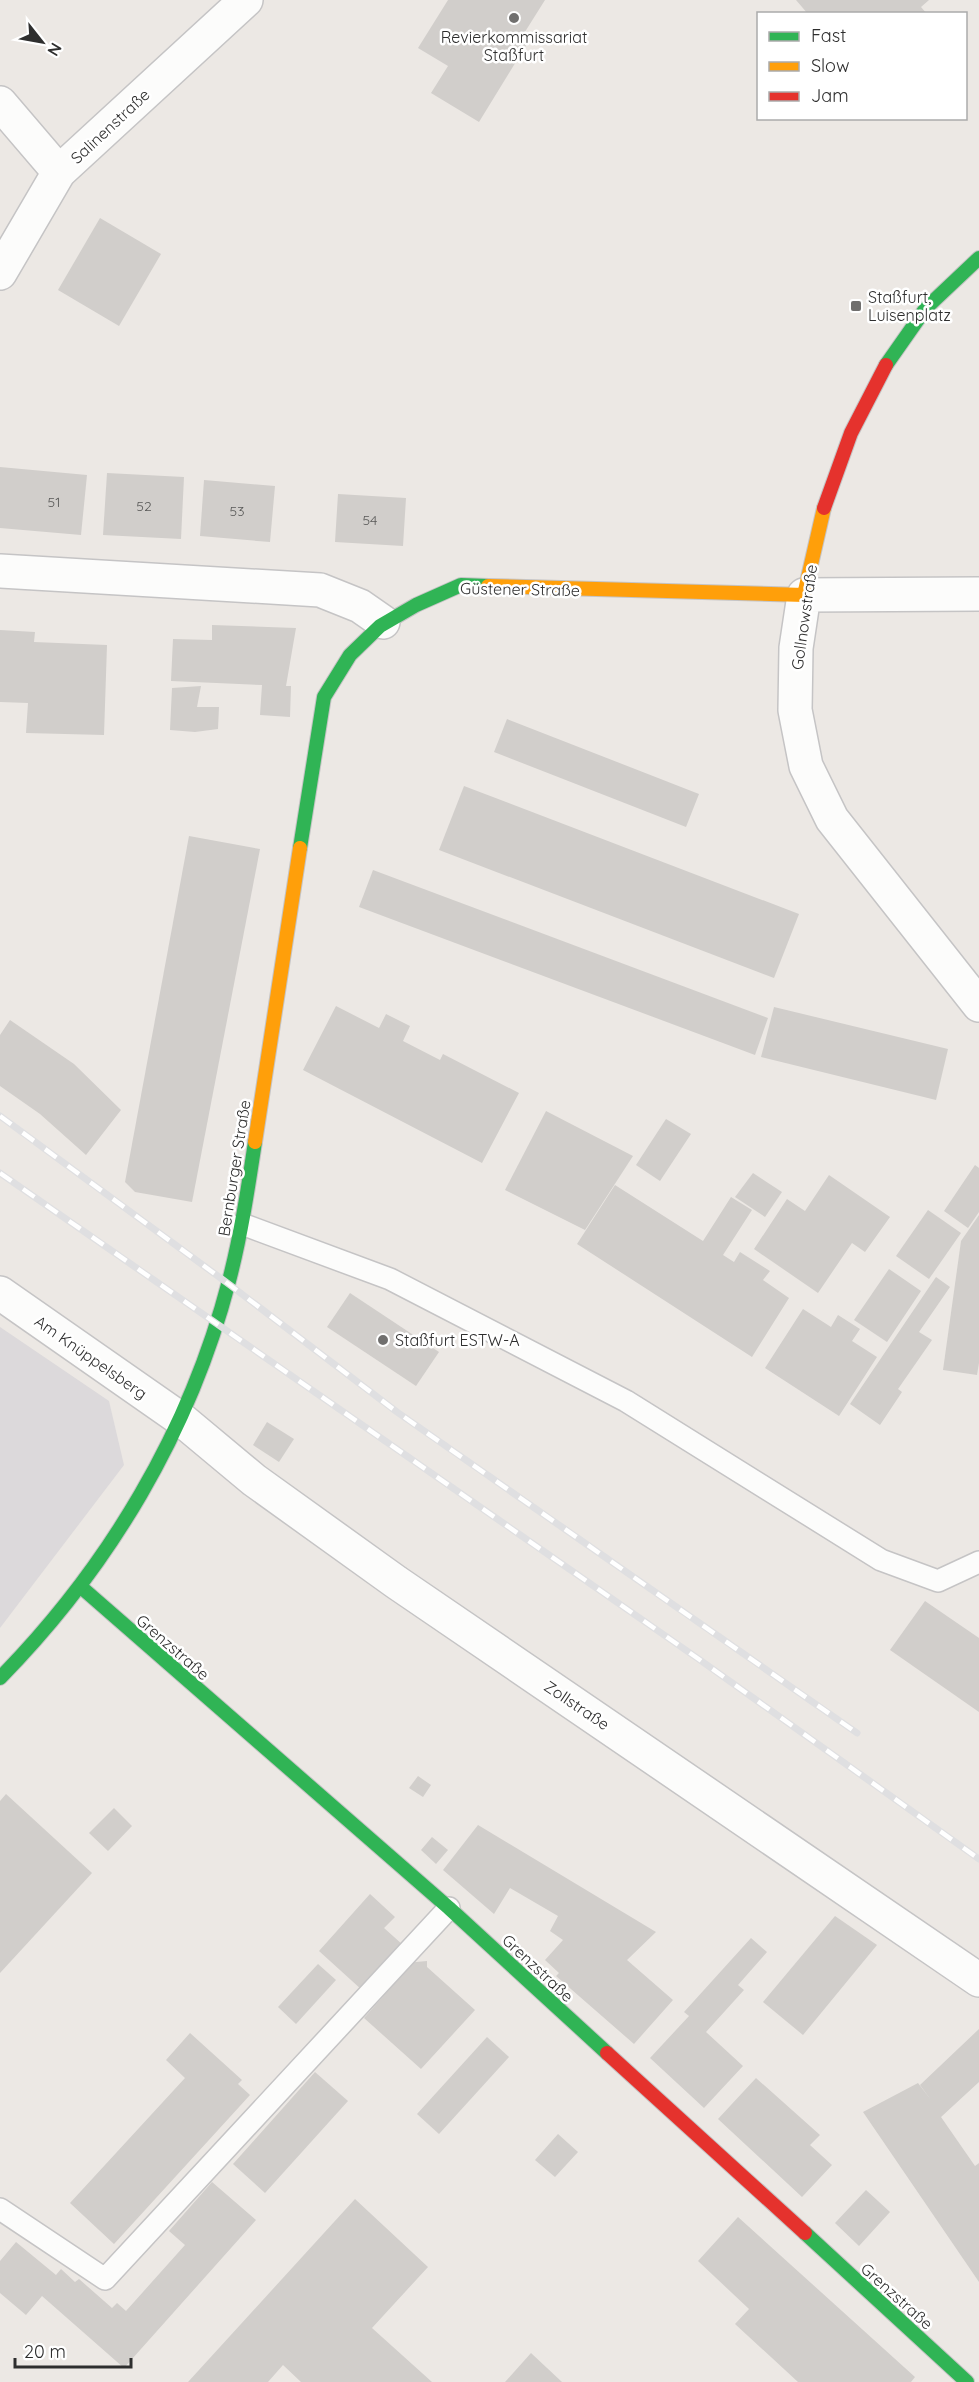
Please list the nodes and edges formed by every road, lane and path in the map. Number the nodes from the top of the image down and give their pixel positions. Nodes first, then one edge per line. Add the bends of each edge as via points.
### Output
1 (235, 11) edge
2 (0, 103) edge
3 (59, 172) junction
4 (979, 258) edge
5 (0, 273) edge
6 (0, 571) edge
7 (979, 594) edge
8 (804, 596) junction
9 (383, 622) junction
10 (979, 1005) edge
11 (242, 1224) junction
12 (0, 1293) edge
13 (182, 1420) junction
14 (979, 1562) edge
15 (81, 1587) junction
16 (0, 1678) edge
17 (449, 1908) junction
18 (979, 1980) edge
19 (0, 2209) edge
20 (967, 2382) edge

1 - 3 street, Salinenstraße
2 - 3 street
3 - 5 street, Salinenstraße
4 - 8 main road, Gollnowstraße via 946,286 904,335 860,409 825,504
6 - 9 street via 320,590 360,606
7 - 8 street
8 - 9 main road, Güstener Straße via 461,585 409,606
8 - 10 street, Gollnowstraße via 796,648 795,710 806,766 832,819
9 - 11 main road, Bernburger Straße via 356,645 324,697
11 - 13 main road, Bernburger Straße via 230,1285
11 - 14 lane via 390,1279 626,1401 881,1560 938,1581
12 - 13 street, Am Knüppelsberg
13 - 15 main road, Bernburger Straße via 133,1513
13 - 18 street, Zollstraße via 254,1480 396,1582
15 - 16 main road, Bernburger Straße
15 - 17 main road, Grenzstraße
17 - 19 lane via 105,2279
17 - 20 main road, Grenzstraße

